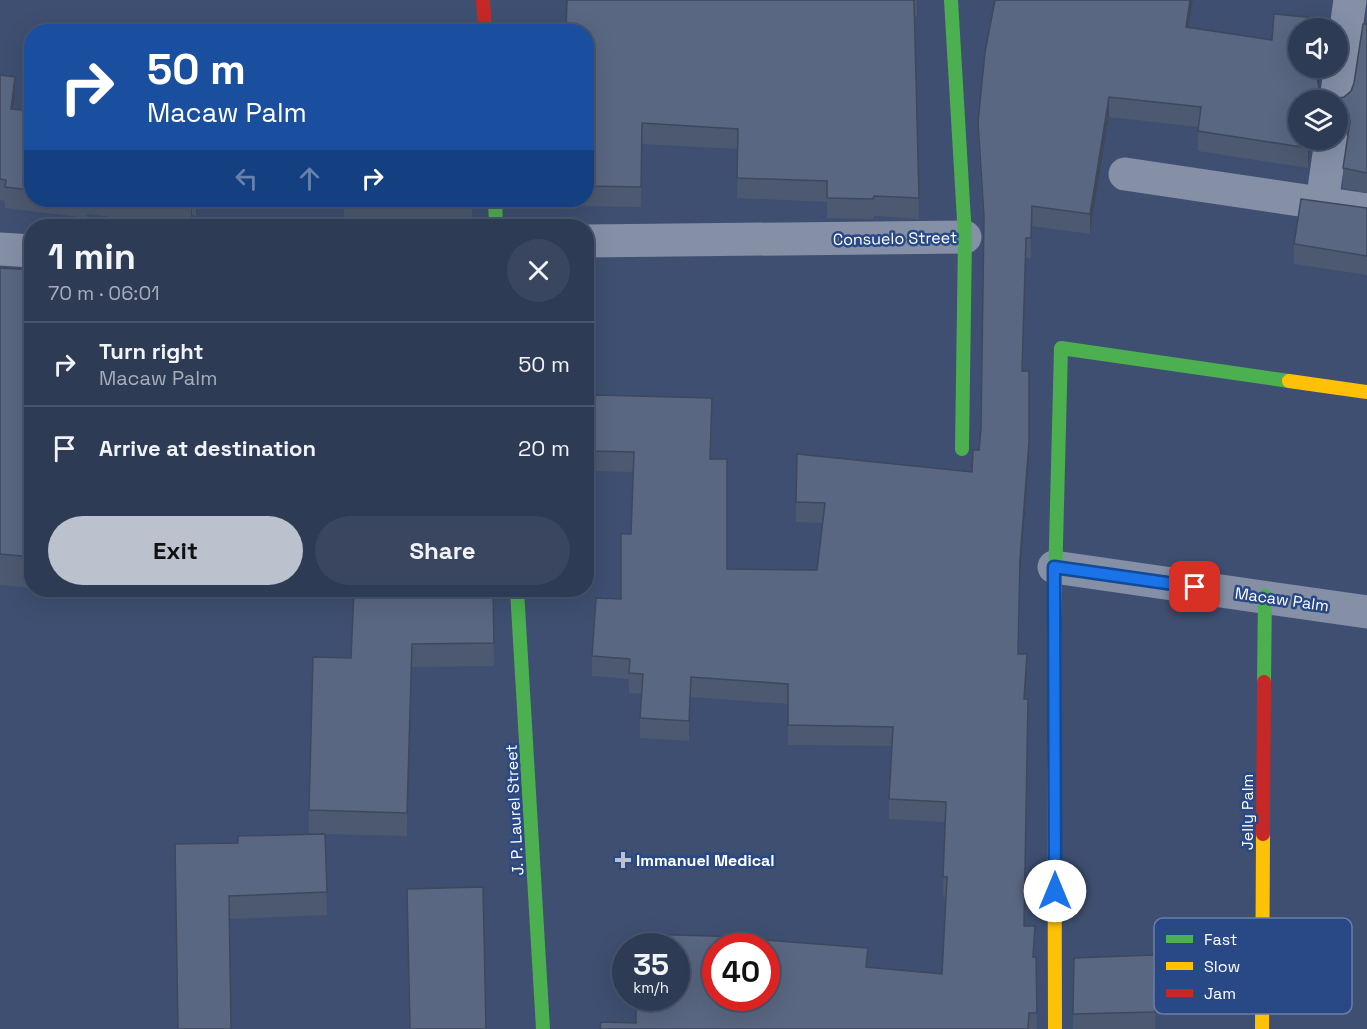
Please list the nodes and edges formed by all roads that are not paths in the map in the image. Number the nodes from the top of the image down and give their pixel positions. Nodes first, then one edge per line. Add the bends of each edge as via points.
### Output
1 (483, 0) edge
2 (951, 0) edge
3 (1350, 0) edge
4 (484, 24) edge
5 (1354, 60) edge
6 (1340, 90) edge
7 (1330, 150) edge
8 (1125, 174) dead end
9 (1322, 203) junction
10 (1367, 210) edge
11 (965, 237) junction
12 (594, 241) edge
13 (0, 249) edge
14 (24, 250) edge
15 (1367, 392) edge
16 (962, 449) dead end
17 (1054, 567) junction
18 (1265, 596) junction
19 (517, 597) edge
20 (1367, 612) edge
21 (1263, 918) edge
22 (1262, 1014) edge
23 (543, 1029) edge
24 (1055, 1029) edge
25 (1262, 1029) edge

1 - 4 street
2 - 11 street, Consuelo Street
3 - 5 street
5 - 6 street
7 - 9 street
8 - 9 street
9 - 10 street
11 - 12 street, Consuelo Street
11 - 16 street
13 - 14 street
15 - 17 street via 1061,348
17 - 18 street, Macaw Palm
17 - 24 street
18 - 20 street, Macaw Palm
18 - 21 street, Jelly Palm
19 - 23 street, J. P. Laurel Street
22 - 25 street, Jelly Palm

